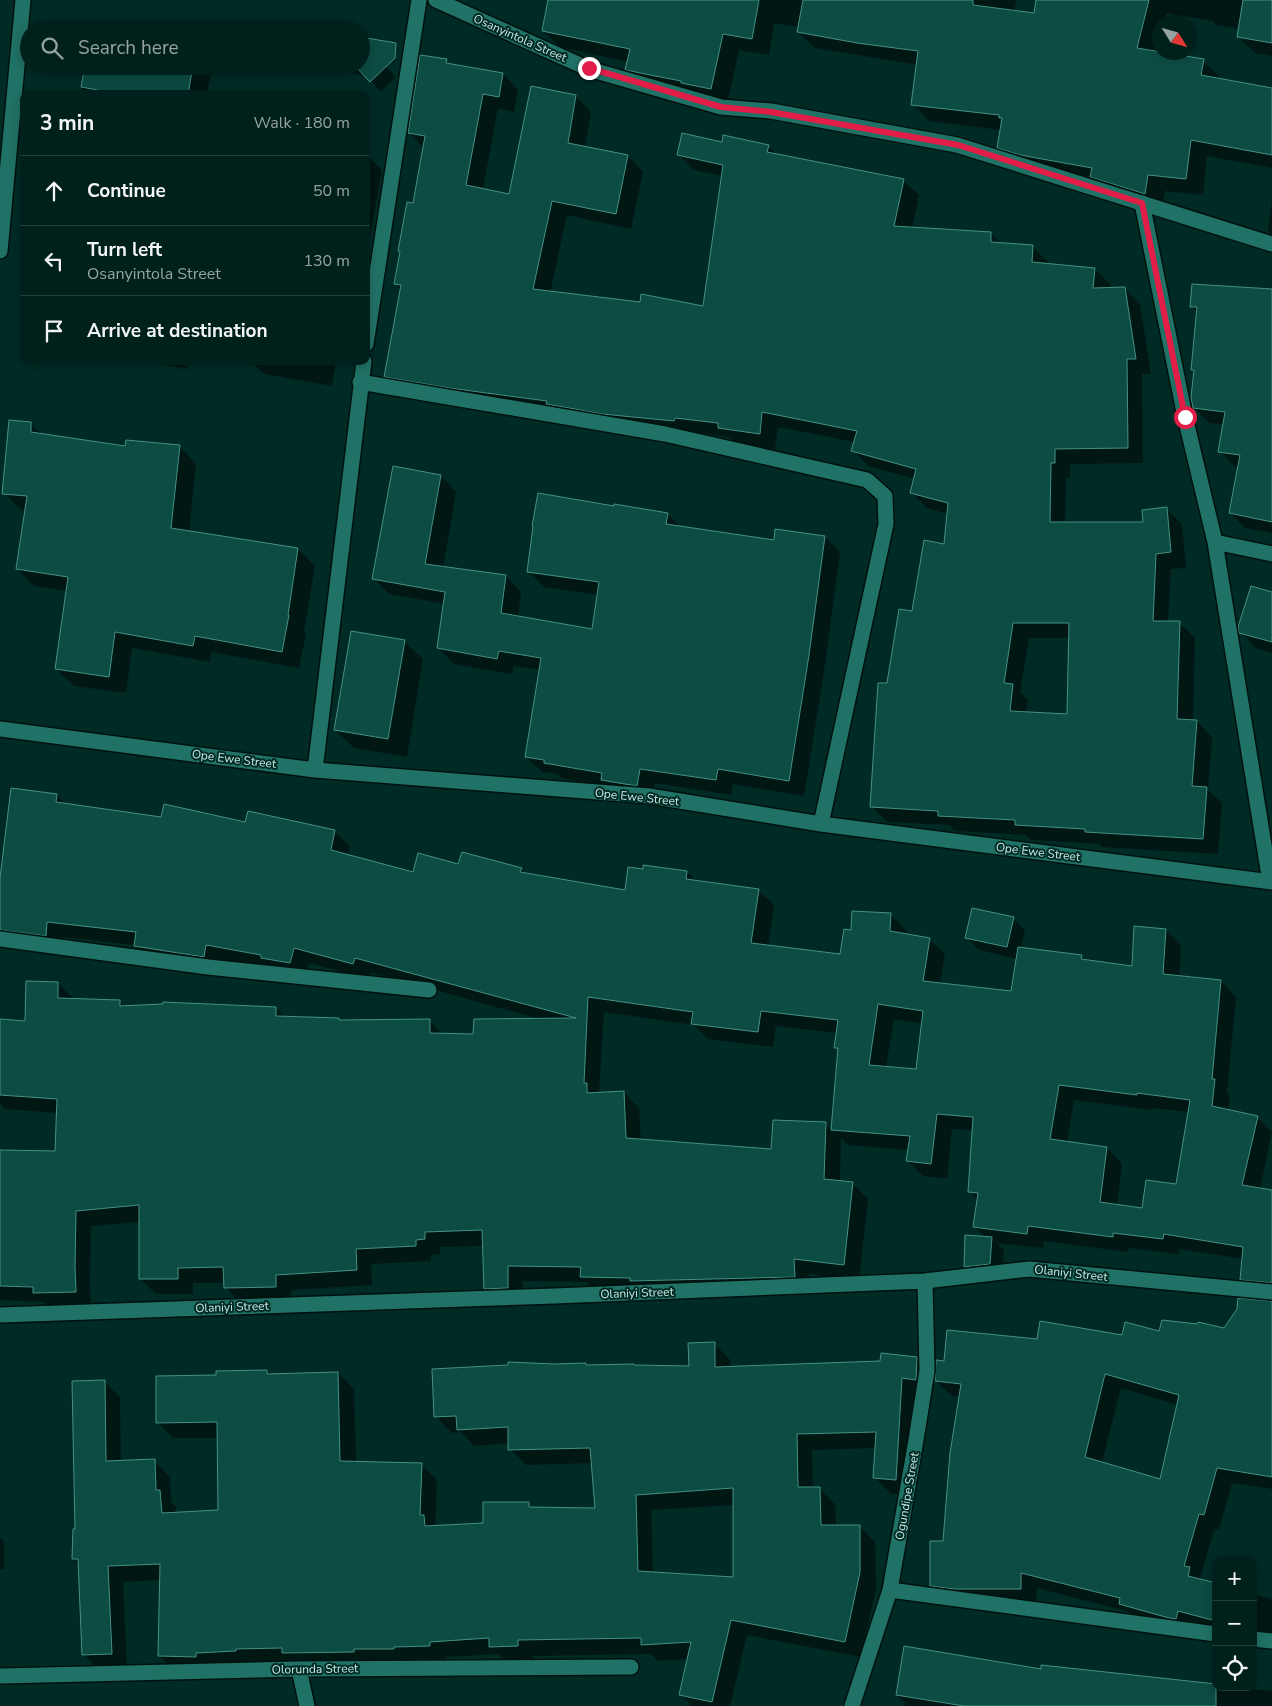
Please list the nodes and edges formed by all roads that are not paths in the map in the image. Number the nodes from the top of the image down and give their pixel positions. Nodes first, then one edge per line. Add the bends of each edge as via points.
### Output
1 (23, 0) edge
2 (419, 0) edge
3 (436, 0) edge
4 (21, 20) edge
5 (20, 33) edge
6 (1142, 203) junction
7 (1272, 244) edge
8 (0, 251) edge
9 (370, 318) edge
10 (363, 365) edge
11 (360, 382) junction
12 (1215, 542) junction
13 (1272, 554) edge
14 (0, 729) edge
15 (315, 770) junction
16 (821, 824) junction
17 (1271, 882) edge
18 (0, 939) edge
19 (429, 990) dead end
20 (924, 1281) junction
21 (1272, 1292) edge
22 (0, 1315) edge
23 (890, 1590) junction
24 (1212, 1633) edge
25 (1257, 1639) edge
26 (1272, 1641) edge
27 (631, 1667) dead end
28 (299, 1668) junction
29 (0, 1676) edge
30 (307, 1706) edge
31 (852, 1706) edge

1 - 4 street
2 - 9 street
3 - 6 street, Osanyintola Street via 589,68 721,107 771,112 958,145
5 - 8 street
6 - 7 street, Osanyintola Street
6 - 12 street via 1185,417
10 - 11 street
11 - 15 street
11 - 16 street via 665,434 867,480 885,496 886,524
12 - 13 street
12 - 17 street
14 - 15 street, Ope Ewe Street
15 - 16 street, Ope Ewe Street via 649,796
16 - 17 street, Ope Ewe Street
18 - 19 street
20 - 21 street, Olaniyi Street via 1029,1269
20 - 22 street, Olaniyi Street
20 - 23 street, Ogundipe Street via 927,1372
23 - 24 street
23 - 31 street, Ogundipe Street
25 - 26 street
27 - 28 street, Olorunda Street
28 - 29 street, Olorunda Street
28 - 30 street

